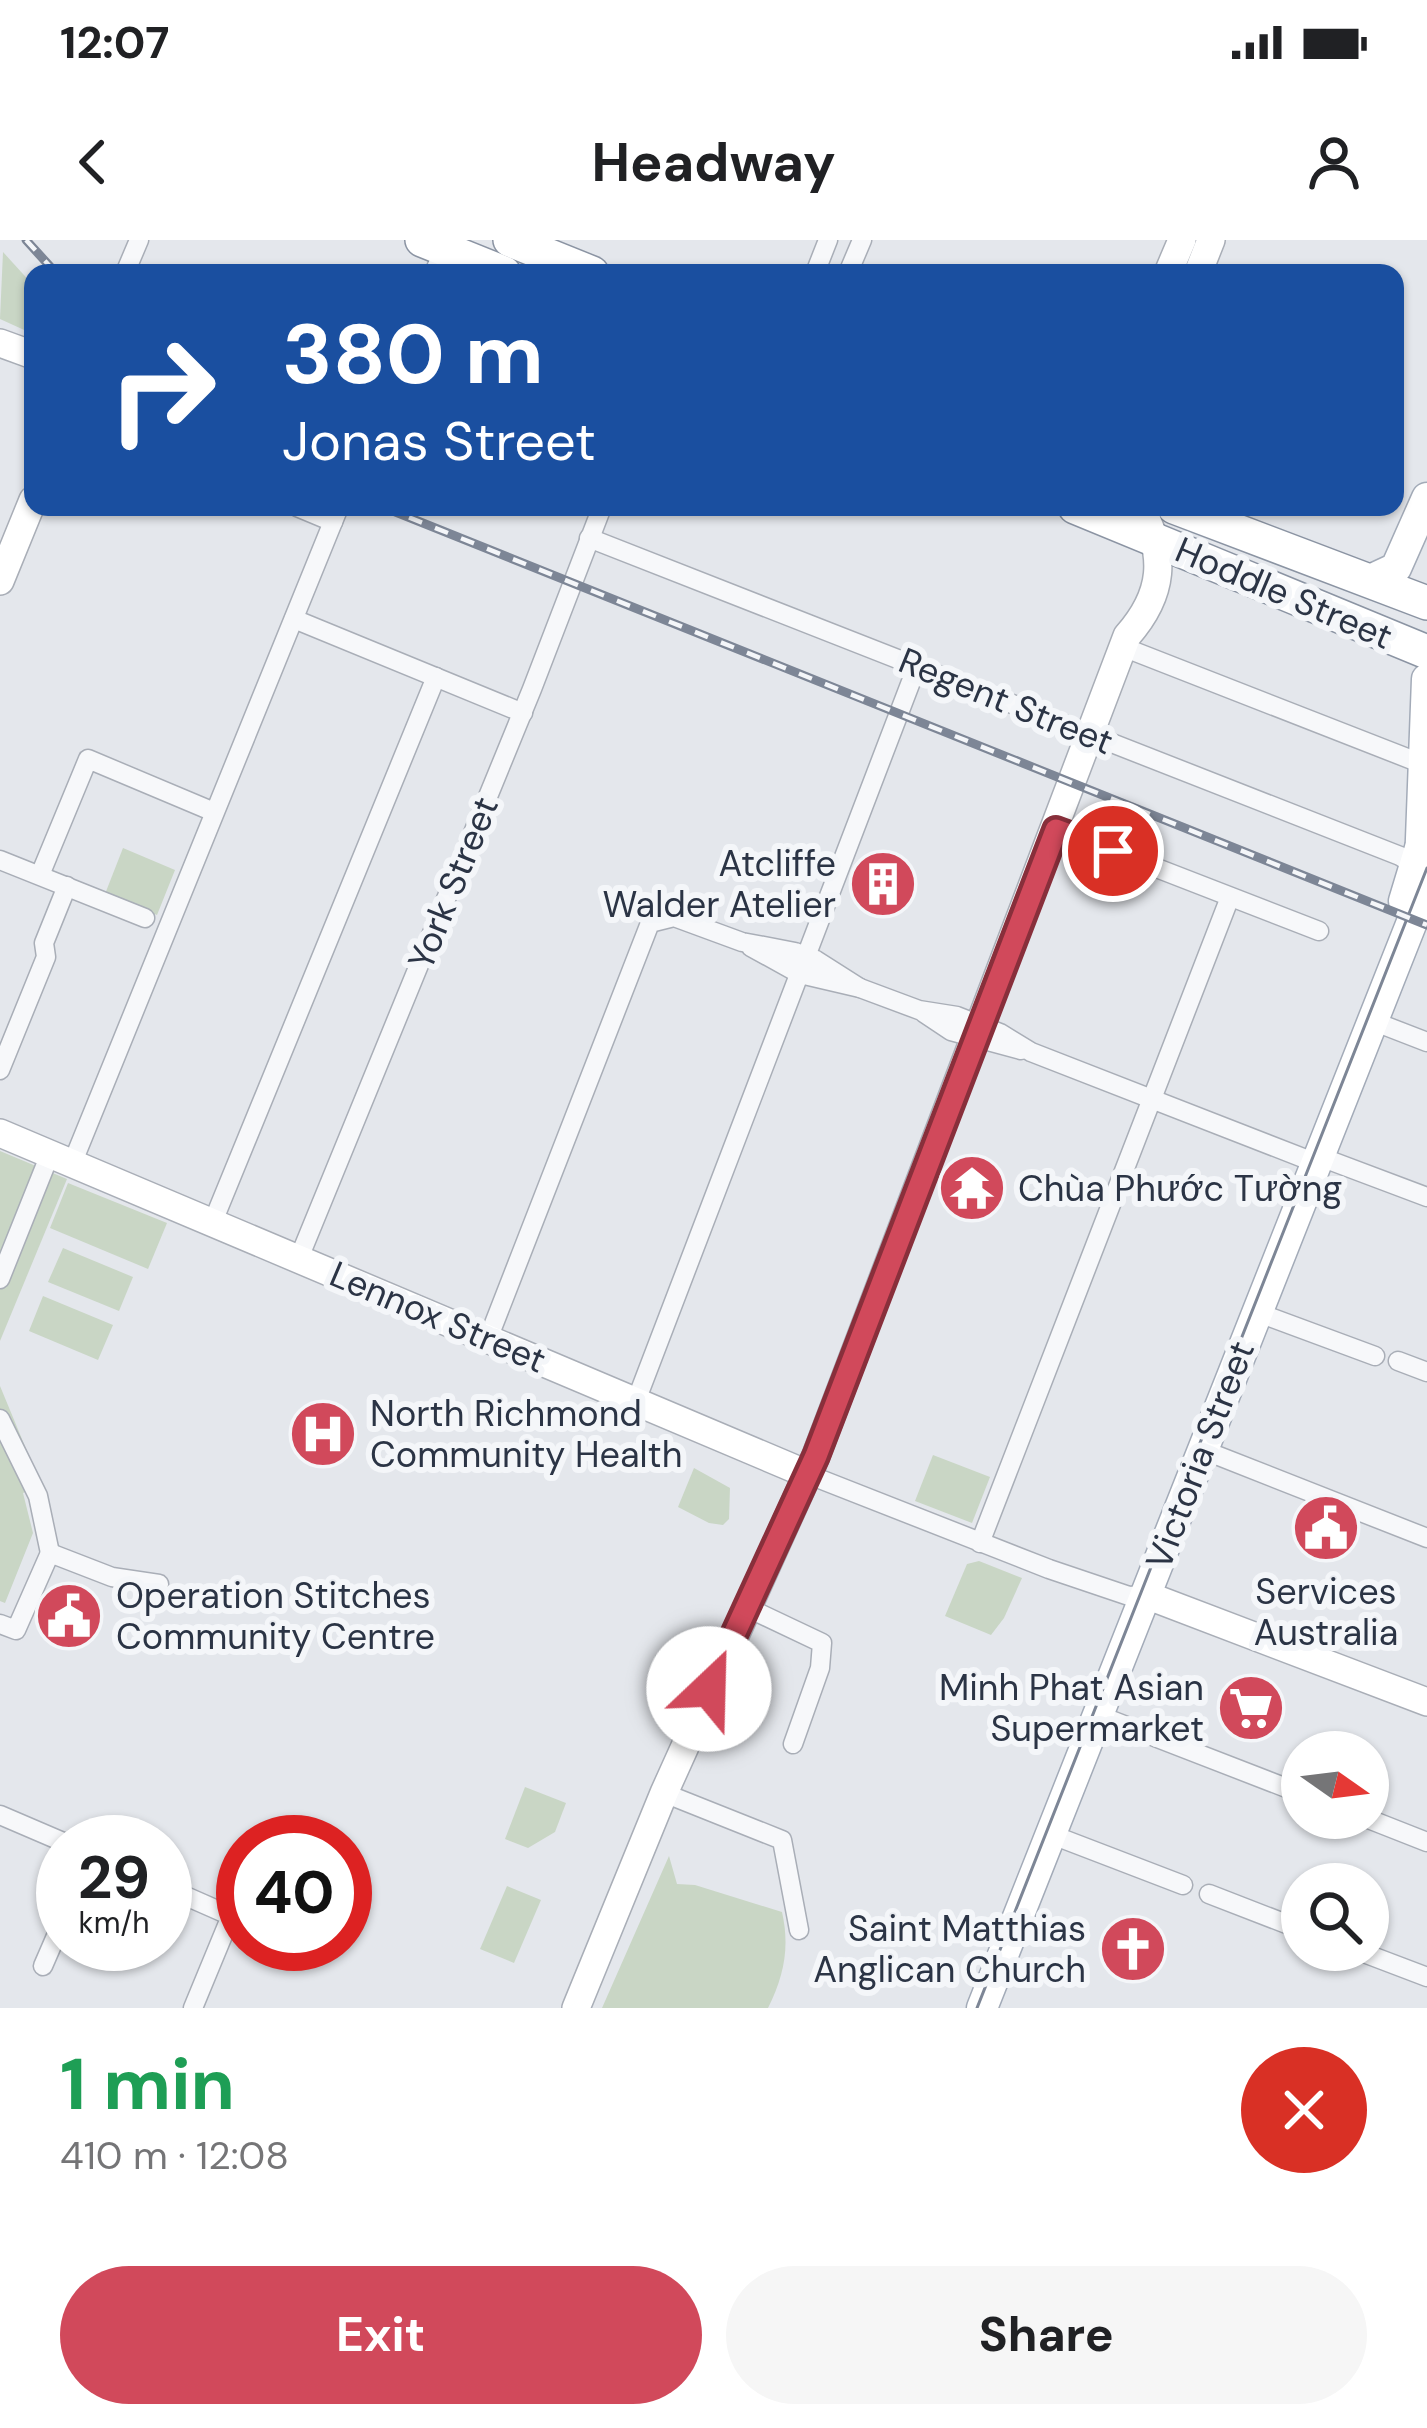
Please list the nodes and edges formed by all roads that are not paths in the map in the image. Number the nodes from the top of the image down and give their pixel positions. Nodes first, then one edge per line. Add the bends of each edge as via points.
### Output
1 (511, 240) edge
2 (1211, 240) edge
3 (433, 254) edge
4 (471, 264) edge
5 (570, 264) edge
6 (1184, 264) edge
7 (1427, 498) edge
8 (26, 516) edge
9 (336, 516) edge
10 (599, 516) edge
11 (1198, 516) edge
12 (1132, 520) edge
13 (590, 538) junction
14 (0, 581) edge
15 (1369, 581) junction
16 (1427, 602) edge
17 (294, 620) junction
18 (1125, 642) junction
19 (1427, 652) edge
20 (917, 667) junction
21 (436, 677) junction
22 (1427, 680) edge
23 (523, 713) junction
24 (1091, 736) junction
25 (1426, 765) edge
26 (214, 812) junction
27 (1056, 830) junction
28 (0, 860) edge
29 (40, 875) junction
30 (1421, 884) edge
31 (68, 886) junction
32 (1230, 897) junction
33 (145, 918) dead end
34 (1319, 931) dead end
35 (804, 965) junction
36 (1378, 1023) junction
37 (976, 1032) junction
38 (1427, 1042) edge
39 (1355, 1064) junction
40 (0, 1070) edge
41 (1151, 1100) junction
42 (0, 1133) edge
43 (61, 1159) junction
44 (1317, 1159) junction
45 (1427, 1197) edge
46 (212, 1224) junction
47 (299, 1258) junction
48 (0, 1280) edge
49 (1256, 1312) junction
50 (488, 1339) junction
51 (1375, 1356) dead end
52 (1398, 1361) dead end
53 (1427, 1372) edge
54 (1232, 1373) junction
55 (637, 1401) junction
56 (0, 1419) edge
57 (1211, 1453) junction
58 (808, 1474) junction
59 (1427, 1538) edge
60 (980, 1543) junction
61 (50, 1553) junction
62 (159, 1584) dead end
63 (1145, 1594) junction
64 (746, 1607) junction
65 (8, 1627) edge
66 (1427, 1702) edge
67 (1098, 1715) junction
68 (793, 1744) dead end
69 (1281, 1785) edge
70 (664, 1793) junction
71 (1065, 1797) junction
72 (0, 1815) edge
73 (1389, 1827) edge
74 (36, 1830) edge
75 (1050, 1834) junction
76 (1427, 1841) edge
77 (1183, 1885) dead end
78 (1209, 1894) dead end
79 (192, 1899) edge
80 (1281, 1922) edge
81 (800, 1930) dead end
82 (1389, 1963) edge
83 (1427, 1977) edge
84 (193, 2008) edge
85 (576, 2008) edge
86 (982, 2008) edge

1 - 5 highway
2 - 6 street
3 - 4 highway
7 - 15 main road via 1396,568
8 - 14 street
9 - 17 street
10 - 13 street, York Street
11 - 15 highway, Hoddle Street
12 - 18 street via 1160,557 1144,616
12 - 19 highway, Hoddle Street
13 - 20 street, Regent Street
13 - 23 street, York Street
15 - 16 highway, Hoddle Street
17 - 21 street
17 - 26 street
18 - 24 street
18 - 25 street
20 - 24 street, Regent Street
20 - 35 street
21 - 23 street
21 - 46 street
22 - 25 main road, Victoria Street
23 - 47 street, York Street
24 - 27 street
24 - 30 street, Regent Street via 1402,856
25 - 30 main road, Victoria Street
26 - 29 street via 88,759
26 - 43 street
27 - 32 street
27 - 37 street
28 - 29 street
29 - 31 street
30 - 36 main road via 1392,999
30 - 39 main road, Victoria Street
31 - 33 street
31 - 40 street
32 - 34 street
32 - 41 street
35 - 37 street via 919,1010 951,1031
35 - 50 street via 674,916 645,932
35 - 55 street
36 - 38 street
36 - 39 main road
37 - 41 street
37 - 58 street
39 - 44 main road, Victoria Street
41 - 44 street
41 - 60 street
42 - 43 street, Lennox Street
43 - 46 street, Lennox Street
43 - 48 street
44 - 45 street
44 - 49 main road, Victoria Street
46 - 47 street, Lennox Street
47 - 50 street, Lennox Street
49 - 51 street
49 - 54 main road, Victoria Street
50 - 55 street, Lennox Street
52 - 53 street
54 - 57 main road
54 - 63 main road, Victoria Street
55 - 58 street, Lennox Street
56 - 61 street via 38,1496
57 - 59 street
57 - 63 main road via 1173,1557
58 - 60 street, Lennox Street
58 - 64 street
60 - 63 street, Lennox Street via 1129,1596
61 - 62 street via 112,1577
61 - 65 street
63 - 66 street
63 - 67 main road, Victoria Street
63 - 71 main road via 1126,1611 1085,1714
64 - 68 street via 823,1643
64 - 70 street
67 - 69 street
67 - 71 main road, Victoria Street
70 - 81 street via 782,1840
70 - 85 street
71 - 75 main road, Victoria Street
72 - 74 street
73 - 76 street
75 - 77 street
75 - 86 main road, Victoria Street
78 - 80 street
79 - 84 street via 231,1916
82 - 83 street

